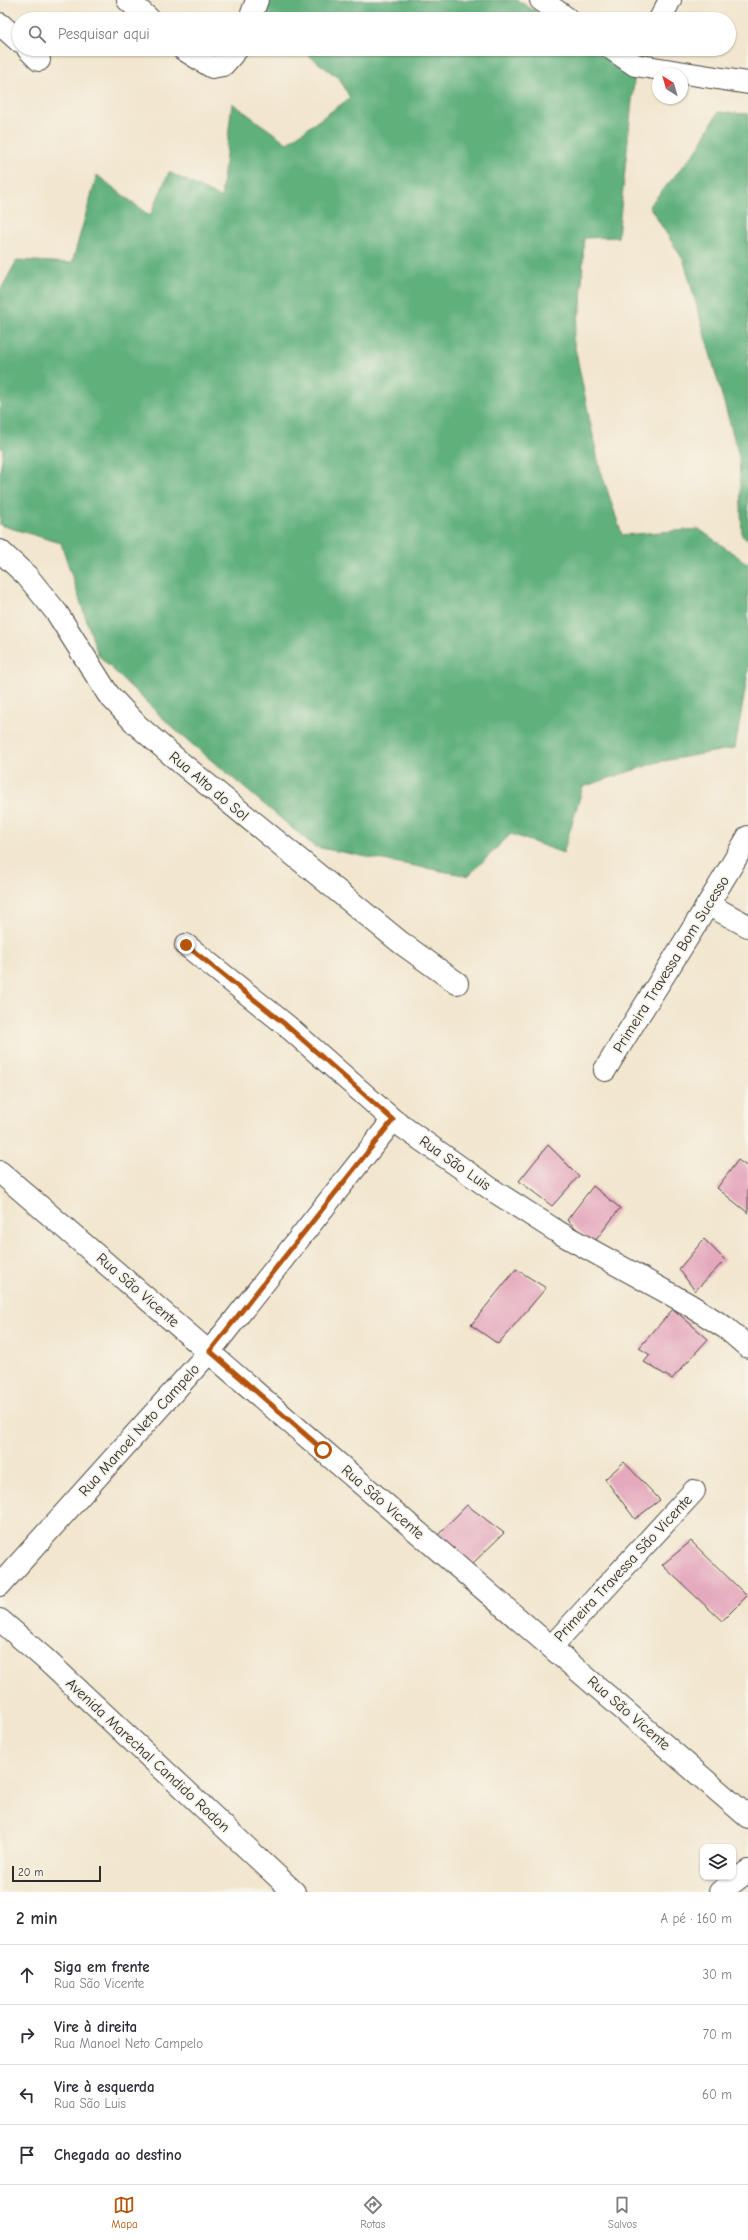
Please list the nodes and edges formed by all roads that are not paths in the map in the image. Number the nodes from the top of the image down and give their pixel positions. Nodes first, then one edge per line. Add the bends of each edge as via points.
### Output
1 (128, 0) edge
2 (257, 0) edge
3 (541, 0) edge
4 (670, 0) edge
5 (142, 12) edge
6 (253, 12) edge
7 (558, 12) edge
8 (664, 12) edge
9 (0, 24) edge
10 (12, 35) edge
11 (194, 56) edge
12 (231, 56) edge
13 (639, 57) edge
14 (748, 83) edge
15 (0, 551) edge
16 (748, 837) edge
17 (709, 905) junction
18 (748, 926) edge
19 (186, 945) dead end
20 (457, 983) dead end
21 (605, 1070) dead end
22 (393, 1120) junction
23 (0, 1172) edge
24 (748, 1348) edge
25 (210, 1351) junction
26 (694, 1491) dead end
27 (0, 1585) edge
28 (0, 1620) edge
29 (552, 1646) junction
30 (748, 1817) edge
31 (748, 1871) edge
32 (294, 1892) edge
33 (720, 1892) edge

1 - 5 street
2 - 6 street
3 - 7 street
4 - 8 street
9 - 10 street
11 - 12 street via 212,67 223,65
13 - 14 street
15 - 20 street, Rua Alto do Sol via 27,576 57,613 108,694 137,725 400,942
16 - 17 street, Primeira Travessa Bom Sucesso
17 - 18 street
17 - 21 street, Primeira Travessa Bom Sucesso
19 - 22 street, Rua São Luis via 286,1025
22 - 24 street, Rua São Luis via 494,1191 558,1232 688,1304 726,1328
22 - 25 street, Rua Manoel Neto Campelo
23 - 25 street, Rua São Vicente
25 - 27 street, Rua Manoel Neto Campelo
25 - 29 street, Rua São Vicente
26 - 29 street, Primeira Travessa São Vicente
28 - 32 street, Avenida Marechal Candido Rodon
29 - 30 street, Rua São Vicente
31 - 33 street

